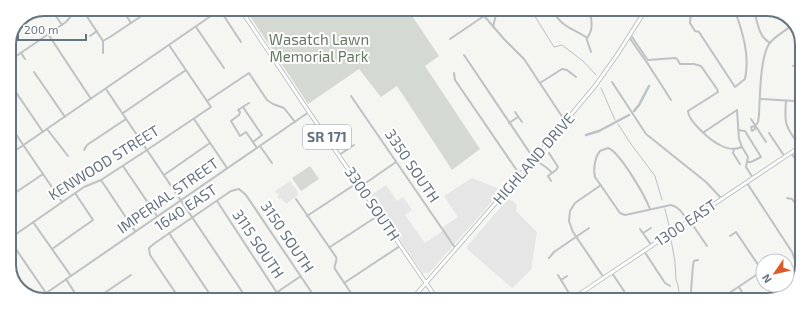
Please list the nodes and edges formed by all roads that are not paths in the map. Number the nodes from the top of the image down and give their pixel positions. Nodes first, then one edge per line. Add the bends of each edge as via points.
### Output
1 (56, 16) edge
2 (73, 16) edge
3 (87, 16) edge
4 (126, 16) edge
5 (142, 16) edge
6 (212, 16) edge
7 (225, 16) edge
8 (245, 16) edge
9 (484, 16) joint
10 (496, 16) edge
11 (556, 16) edge
12 (590, 16) edge
13 (641, 16) edge
14 (691, 16) edge
15 (737, 16) edge
16 (756, 16) edge
17 (131, 23) junction
18 (62, 25) junction
19 (196, 27) junction
20 (493, 27) junction
21 (789, 27) edge
22 (97, 31) junction
23 (48, 34) junction
24 (90, 36) dead end
25 (629, 36) junction
26 (587, 38) junction
27 (450, 39) dead end
28 (103, 40) junction
29 (241, 42) dead end
30 (770, 43) junction
31 (169, 45) junction
32 (591, 52) dead end
33 (21, 53) junction
34 (102, 53) dead end
35 (464, 55) dead end
36 (16, 56) edge
37 (25, 59) dead end
38 (647, 60) junction
39 (224, 68) dead end
40 (186, 70) junction
41 (34, 72) dead end
42 (454, 73) dead end
43 (576, 77) dead end
44 (612, 82) dead end
45 (540, 83) junction
46 (106, 89) junction
47 (16, 92) edge
48 (351, 96) dead end
49 (91, 99) junction
50 (760, 99) junction
51 (671, 100) dead end
52 (207, 101) junction
53 (786, 101) junction
54 (795, 101) edge
55 (249, 103) dead end
56 (243, 107) junction
57 (309, 112) junction
58 (515, 112) dead end
59 (123, 114) junction
60 (65, 117) junction
61 (518, 117) junction
62 (126, 119) junction
63 (194, 119) junction
64 (751, 120) dead end
65 (295, 122) junction
66 (522, 122) dead end
67 (566, 122) junction
68 (509, 123) junction
69 (755, 126) junction
70 (47, 129) junction
71 (738, 130) junction
72 (43, 132) junction
73 (704, 132) junction
74 (769, 133) dead end
75 (16, 134) edge
76 (795, 138) edge
77 (253, 142) junction
78 (766, 142) dead end
79 (210, 143) junction
80 (23, 145) junction
81 (354, 145) dead end
82 (260, 146) junction
83 (742, 147) junction
84 (257, 148) junction
85 (734, 149) junction
86 (16, 150) edge
87 (84, 150) dead end
88 (148, 150) junction
89 (795, 151) edge
90 (549, 153) dead end
91 (791, 153) junction
92 (339, 155) junction
93 (68, 156) dead end
94 (785, 157) junction
95 (534, 159) junction
96 (795, 159) edge
97 (396, 162) junction
98 (747, 162) junction
99 (272, 163) dead end
100 (740, 164) dead end
101 (123, 165) junction
102 (227, 168) junction
103 (552, 173) junction
104 (43, 174) junction
105 (164, 175) junction
106 (520, 175) junction
107 (753, 178) junction
108 (100, 180) junction
109 (550, 180) dead end
110 (357, 182) junction
111 (746, 183) junction
112 (601, 185) junction
113 (360, 187) junction
114 (239, 189) joint
115 (16, 191) edge
116 (75, 193) junction
117 (787, 198) dead end
118 (296, 199) dead end
119 (722, 199) junction
120 (181, 200) junction
121 (216, 201) junction
122 (62, 202) junction
123 (795, 203) edge
124 (650, 209) junction
125 (379, 215) junction
126 (158, 216) junction
127 (307, 216) junction
128 (193, 217) junction
129 (689, 221) junction
130 (34, 222) junction
131 (589, 228) dead end
132 (650, 228) dead end
133 (640, 229) dead end
134 (135, 231) junction
135 (169, 233) junction
136 (643, 233) junction
137 (16, 235) edge
138 (730, 236) dead end
139 (576, 237) junction
140 (400, 246) junction
141 (652, 246) junction
142 (707, 246) dead end
143 (330, 247) junction
144 (16, 248) edge
145 (52, 249) junction
146 (456, 249) junction
147 (644, 251) junction
148 (549, 258) dead end
149 (698, 260) dead end
150 (755, 260) edge
151 (795, 260) edge
152 (612, 273) junction
153 (131, 274) dead end
154 (71, 276) junction
155 (300, 276) junction
156 (558, 276) dead end
157 (567, 276) dead end
158 (755, 277) edge
159 (604, 278) junction
160 (66, 279) junction
161 (562, 280) junction
162 (344, 283) junction
163 (426, 283) junction
164 (670, 286) dead end
165 (739, 287) junction
166 (277, 292) joint
167 (46, 293) joint
168 (75, 293) edge
169 (104, 293) edge
170 (176, 293) edge
171 (209, 293) edge
172 (243, 293) edge
173 (312, 293) edge
174 (351, 293) edge
175 (417, 293) edge
176 (433, 293) edge
177 (569, 293) edge
178 (581, 293) edge
179 (625, 293) edge
180 (692, 293) edge
181 (730, 293) edge
182 (743, 293) edge

1 - 18 street
2 - 18 street
3 - 22 street
4 - 17 street
5 - 17 street
6 - 19 street
7 - 29 street
8 - 57 main road, 3300 SOUTH / SR 171
9 - 20 street
9 - 27 street
10 - 20 street
11 - 26 street via 564,25
12 - 26 street via 591,32
13 - 25 main road, HIGHLAND DRIVE
14 - 15 street via 690,23 695,31 699,32 736,87 745,79 746,58 744,37
16 - 30 street via 761,34
17 - 28 street
18 - 23 street
19 - 31 street
19 - 39 street
20 - 45 street via 523,59
21 - 30 street
22 - 24 street
22 - 28 street
23 - 33 street
23 - 49 street
25 - 38 street
25 - 67 main road, HIGHLAND DRIVE via 602,77
26 - 32 street
28 - 34 street
30 - 50 street via 763,59
31 - 40 street
31 - 46 street
33 - 36 street
33 - 37 street
35 - 68 street
38 - 51 street
38 - 73 street via 675,58 680,64 698,64 703,69 718,92 688,111 688,114
40 - 52 street
40 - 59 street
41 - 60 street
42 - 106 street via 455,80
43 - 45 street via 562,69
44 - 119 street via 646,134 706,182
45 - 67 street
46 - 49 street
46 - 59 street
47 - 72 street
48 - 97 street, 3350 SOUTH
49 - 60 street
50 - 53 street
50 - 69 street via 759,118
52 - 63 street, KENWOOD STREET via 211,107
52 - 65 street via 249,73 268,100 284,108
53 - 54 street
53 - 76 street via 786,124
55 - 56 street
56 - 77 street via 262,135
56 - 77 street via 238,110 239,115 230,121 240,136 246,132
57 - 65 street, IMPERIAL STREET
57 - 92 main road, 3300 SOUTH / SR 171
58 - 61 street
59 - 62 street
60 - 70 street
61 - 66 street
61 - 68 street
62 - 87 street via 87,145
62 - 88 street
63 - 79 street
63 - 88 street, KENWOOD STREET
64 - 69 street
65 - 82 street, IMPERIAL STREET
67 - 95 main road, HIGHLAND DRIVE
68 - 95 street
69 - 78 street
70 - 72 street
70 - 93 street
71 - 73 street via 737,110
71 - 83 street
71 - 98 street via 745,130 760,157
72 - 80 street
73 - 85 street via 719,145
74 - 94 street
75 - 80 street
77 - 84 street
79 - 102 street
79 - 105 street
80 - 86 street
80 - 104 street
81 - 92 street
82 - 84 street, IMPERIAL STREET
82 - 99 street
83 - 85 street
83 - 98 street
84 - 102 street, IMPERIAL STREET
85 - 100 street via 733,153
88 - 101 street, KENWOOD STREET
88 - 105 street
89 - 91 main road, 1300 EAST
90 - 103 street via 558,167
91 - 94 main road, 1300 EAST
91 - 96 street
92 - 110 main road, 3300 SOUTH / SR 171
94 - 107 main road, 1300 EAST
95 - 103 street via 542,166 548,167
95 - 106 main road, HIGHLAND DRIVE
97 - 113 street
97 - 146 street, 3350 SOUTH
98 - 107 street via 746,167
101 - 108 street, KENWOOD STREET
101 - 126 street
102 - 120 street, IMPERIAL STREET
103 - 109 street via 548,176
104 - 115 street
104 - 122 street
105 - 120 street
106 - 146 main road, HIGHLAND DRIVE
107 - 111 main road, 1300 EAST
108 - 116 street, KENWOOD STREET
108 - 134 street
110 - 113 main road, 3300 SOUTH / SR 171
110 - 127 street
111 - 119 main road, 1300 EAST
111 - 151 street
112 - 124 street via 621,214
112 - 124 street via 594,172 597,156 602,149 608,148 614,152 636,182
112 - 139 street via 579,199 571,208 569,224
113 - 125 main road, 3300 SOUTH / SR 171
114 - 121 street, 1640 EAST via 232,190
114 - 155 street, 3150 SOUTH via 246,194
116 - 122 street, KENWOOD STREET
116 - 145 street via 93,220
117 - 123 street
118 - 127 street
119 - 129 main road, 1300 EAST
120 - 126 street, IMPERIAL STREET
120 - 128 street
121 - 128 street, 1640 EAST
121 - 166 street, 3115 SOUTH
122 - 130 street, KENWOOD STREET
124 - 129 street via 665,205 676,206
125 - 140 main road, 3300 SOUTH / SR 171
125 - 143 street
126 - 134 street, IMPERIAL STREET
127 - 143 street
128 - 135 street, 1640 EAST
128 - 172 street
129 - 141 main road, 1300 EAST
129 - 142 street
130 - 137 street, KENWOOD STREET
130 - 145 street
131 - 139 street
132 - 136 street
133 - 136 street
134 - 154 street, IMPERIAL STREET
135 - 170 street, 1640 EAST via 148,250
135 - 171 street
136 - 141 street
138 - 150 street via 736,232
139 - 148 street
139 - 159 street
140 - 162 street
140 - 163 main road, 3300 SOUTH / SR 171
141 - 147 main road, 1300 EAST
143 - 162 street via 337,258 334,267
144 - 167 street
145 - 154 street
146 - 163 main road, HIGHLAND DRIVE
147 - 152 main road, 1300 EAST
147 - 164 street via 664,283
149 - 180 street via 694,261 693,265
152 - 159 main road, 1300 EAST
152 - 179 street
153 - 169 street
154 - 160 street, IMPERIAL STREET
155 - 166 street
155 - 173 street, 3150 SOUTH
156 - 161 street
157 - 161 street
158 - 165 street
159 - 178 main road, 1300 EAST
160 - 167 street, IMPERIAL STREET
160 - 168 street
161 - 177 street
162 - 174 street
163 - 175 main road, HIGHLAND DRIVE
163 - 176 main road, 3300 SOUTH / SR 171
165 - 181 street
165 - 182 street

